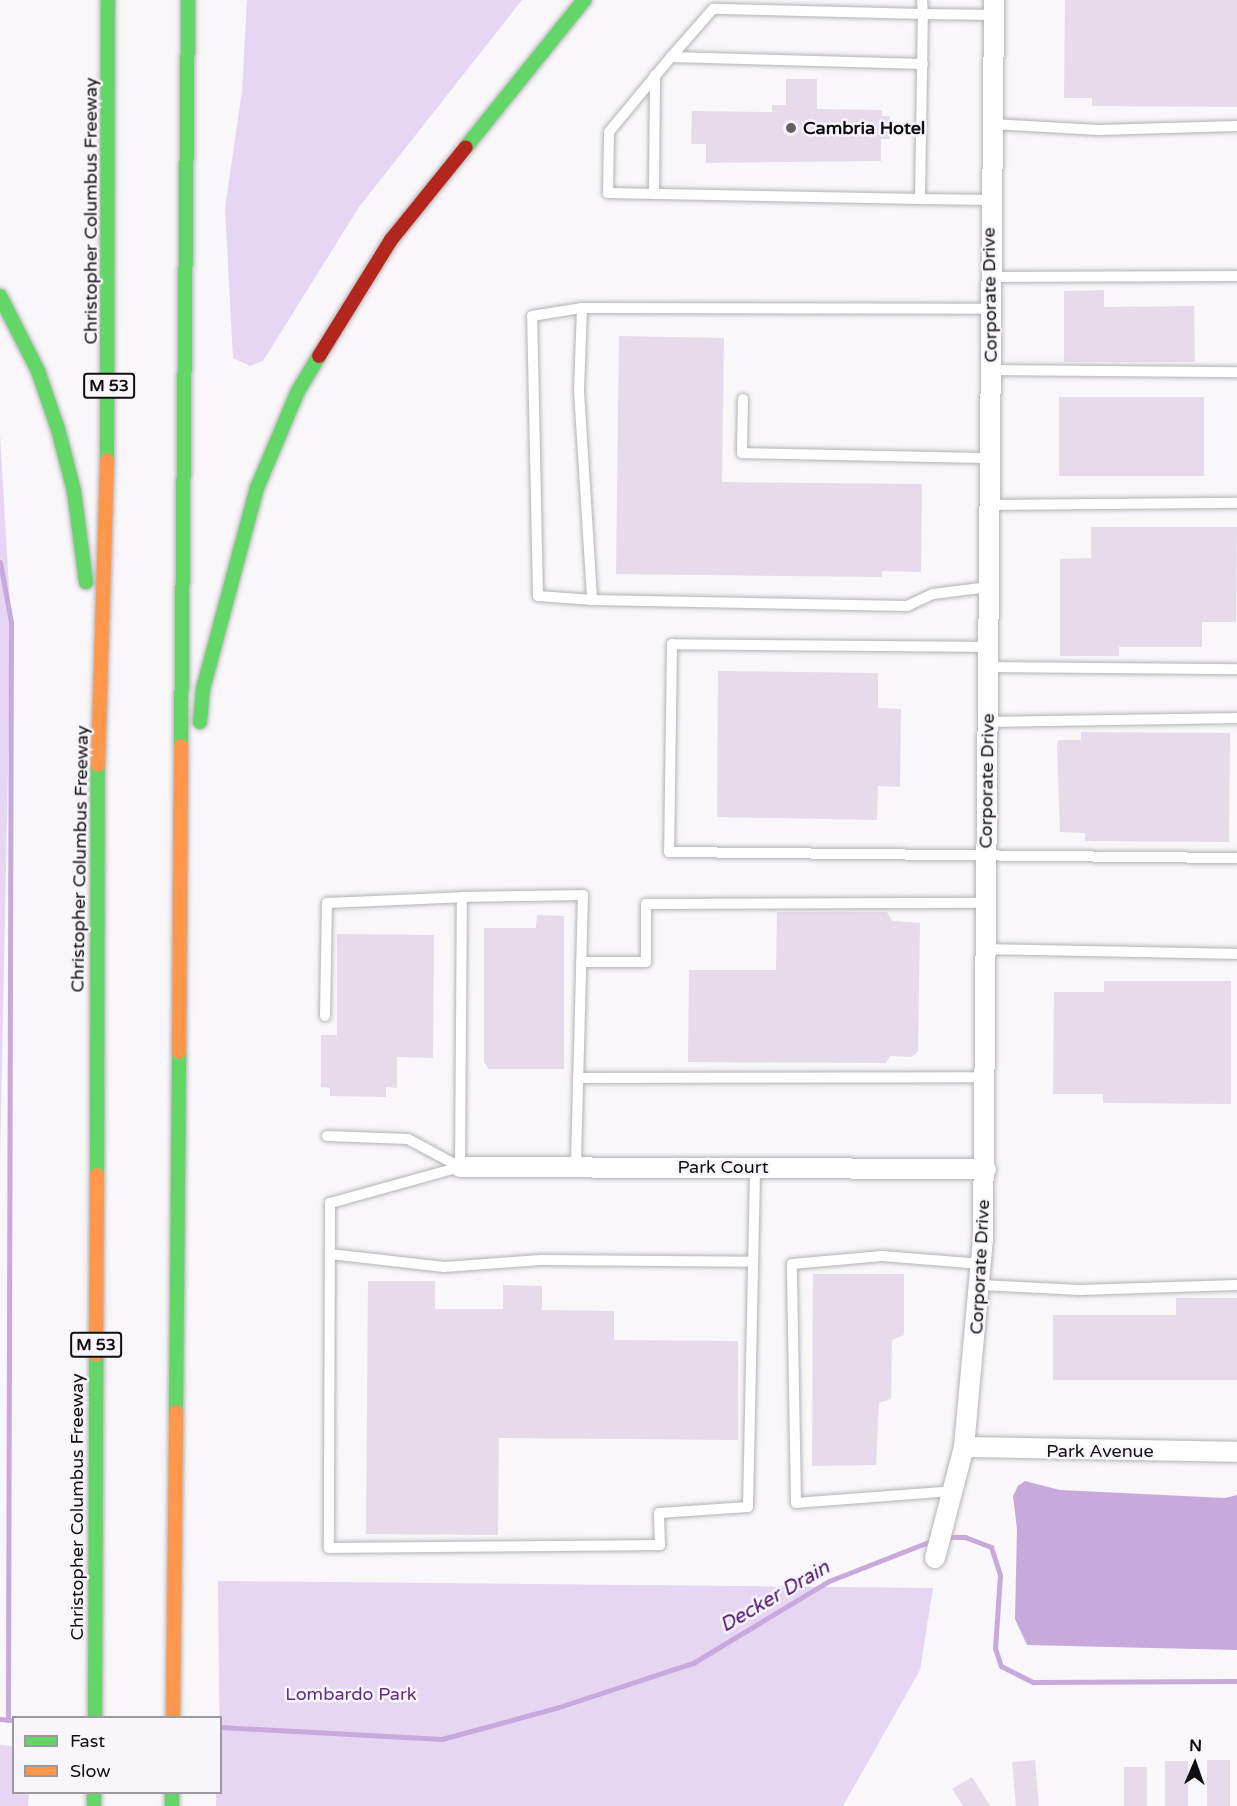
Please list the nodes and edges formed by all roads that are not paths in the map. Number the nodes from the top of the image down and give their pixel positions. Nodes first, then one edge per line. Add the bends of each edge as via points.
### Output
1 (108, 0) edge
2 (188, 0) edge
3 (584, 0) edge
4 (922, 0) edge
5 (715, 4) edge
6 (777, 5) edge
7 (994, 8) edge
8 (923, 14) junction
9 (671, 57) junction
10 (923, 63) junction
11 (655, 75) junction
12 (992, 124) junction
13 (1237, 126) edge
14 (654, 194) junction
15 (920, 199) junction
16 (990, 200) junction
17 (1237, 276) edge
18 (989, 278) junction
19 (0, 296) edge
20 (582, 308) junction
21 (989, 309) junction
22 (991, 370) junction
23 (1237, 372) edge
24 (743, 399) dead end
25 (990, 458) junction
26 (1237, 503) edge
27 (990, 505) junction
28 (989, 587) junction
29 (592, 600) junction
30 (989, 647) junction
31 (988, 668) junction
32 (1237, 669) edge
33 (1237, 718) edge
34 (988, 722) junction
35 (199, 736) dead end
36 (196, 759) dead end
37 (98, 772) junction
38 (987, 852) junction
39 (1237, 858) edge
40 (462, 897) junction
41 (986, 903) junction
42 (178, 936) junction
43 (986, 949) junction
44 (1237, 954) edge
45 (581, 962) junction
46 (325, 1016) dead end
47 (986, 1077) junction
48 (578, 1078) junction
49 (327, 1136) dead end
50 (460, 1167) junction
51 (755, 1167) junction
52 (576, 1169) junction
53 (986, 1169) junction
54 (330, 1254) junction
55 (753, 1262) junction
56 (982, 1264) junction
57 (981, 1285) junction
58 (1237, 1285) edge
59 (964, 1447) junction
60 (1237, 1452) edge
61 (954, 1491) junction
62 (935, 1558) dead end
63 (95, 1716) edge
64 (173, 1716) edge

1 - 37 highway, Christopher Columbus Freeway / M 53 via 109,376
2 - 42 highway via 187,396
3 - 35 highway via 392,240 298,391 257,488 236,555 203,689
4 - 8 lane
5 - 6 lane
5 - 9 lane
6 - 8 lane
7 - 8 lane
7 - 12 street, Corporate Drive
8 - 10 lane
9 - 10 lane
9 - 11 lane
10 - 15 lane
11 - 14 lane
11 - 14 lane via 609,132 608,193
12 - 13 lane via 1099,130
12 - 16 street, Corporate Drive
14 - 15 lane
15 - 16 lane
16 - 18 street, Corporate Drive
17 - 18 lane
18 - 21 street, Corporate Drive
19 - 37 highway via 38,371 74,492 87,598
20 - 21 lane
20 - 29 lane via 579,391
20 - 29 lane via 532,316 538,596
21 - 22 street, Corporate Drive
22 - 23 lane
22 - 25 street, Corporate Drive
24 - 25 lane via 742,453
25 - 27 street, Corporate Drive
26 - 27 lane
27 - 28 street, Corporate Drive
28 - 29 lane via 933,594 907,606
28 - 30 street, Corporate Drive
30 - 31 street, Corporate Drive
30 - 38 lane via 672,644 670,733 669,852
31 - 32 lane
31 - 34 street, Corporate Drive
33 - 34 lane
34 - 38 street, Corporate Drive
36 - 42 highway
37 - 63 highway, Christopher Columbus Freeway / M 53
38 - 39 lane
38 - 41 street, Corporate Drive
40 - 45 lane via 583,895
40 - 46 lane via 327,903
40 - 50 lane
41 - 43 street, Corporate Drive
41 - 45 lane via 646,904 646,962
42 - 64 highway
43 - 44 lane
43 - 47 street, Corporate Drive
45 - 48 lane
47 - 48 lane
47 - 53 street, Corporate Drive
48 - 52 lane
49 - 50 lane via 408,1139
50 - 52 street, Park Court
50 - 54 lane via 330,1203
51 - 52 street, Park Court
51 - 53 street, Park Court
51 - 55 lane
53 - 56 street, Corporate Drive
54 - 55 lane via 444,1267 541,1260
54 - 55 lane via 329,1548 660,1545 659,1513 748,1507
56 - 57 street, Corporate Drive
56 - 61 lane via 882,1256 792,1264 796,1503
57 - 58 lane via 1080,1290
57 - 59 street, Corporate Drive
59 - 60 street, Park Avenue
59 - 61 street, Corporate Drive
61 - 62 street, Corporate Drive

